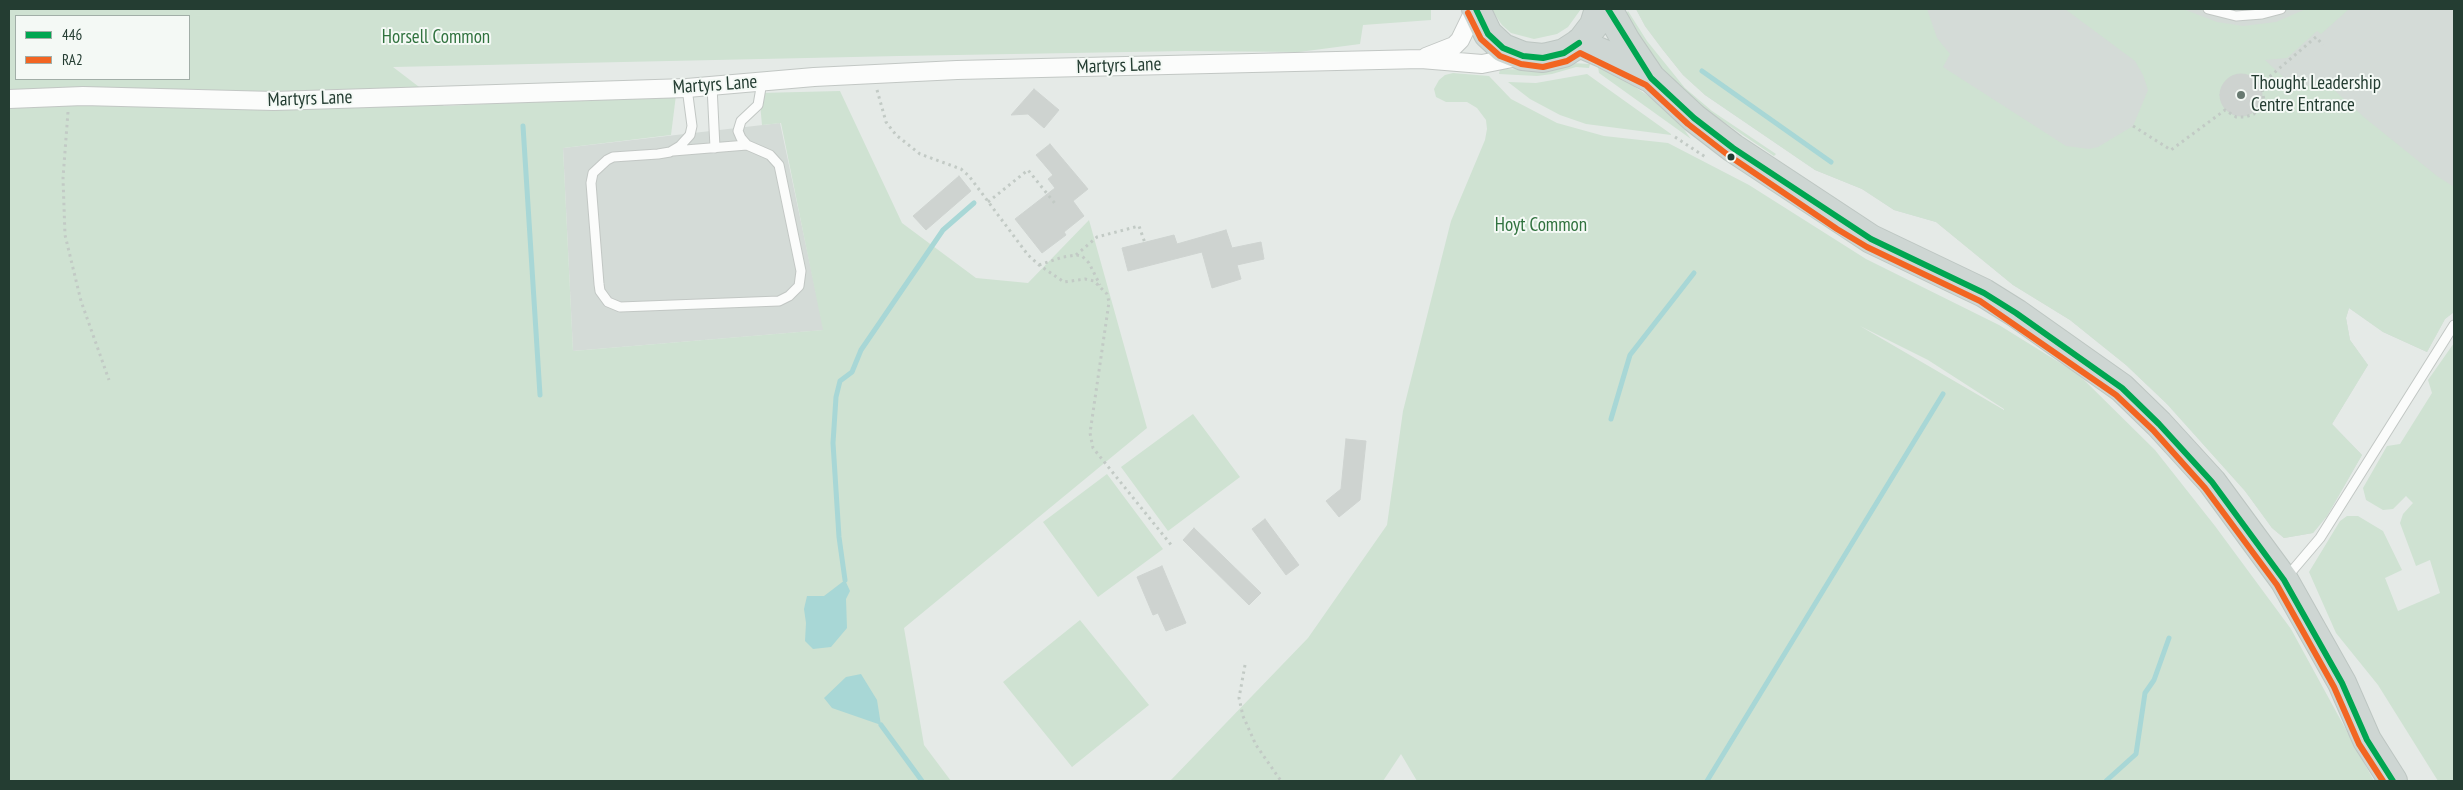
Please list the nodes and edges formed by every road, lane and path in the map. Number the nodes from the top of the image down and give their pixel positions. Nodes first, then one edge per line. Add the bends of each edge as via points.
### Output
1 (1476, 9) edge
2 (1599, 9) edge
3 (1608, 9) edge
4 (2208, 9) edge
5 (2281, 9) edge
6 (1579, 43) junction
7 (2323, 45) dead end
8 (1522, 56) junction
9 (1420, 59) junction
10 (874, 74) junction
11 (1651, 78) junction
12 (762, 82) junction
13 (712, 86) junction
14 (687, 88) junction
15 (70, 97) junction
16 (9, 100) edge
17 (2133, 126) dead end
18 (747, 145) junction
19 (715, 148) junction
20 (670, 152) junction
21 (988, 202) junction
22 (1057, 206) dead end
23 (1145, 242) dead end
24 (1076, 255) junction
25 (1039, 265) junction
26 (1101, 286) junction
27 (2454, 325) edge
28 (109, 380) dead end
29 (1172, 546) dead end
30 (2284, 580) junction
31 (1245, 665) dead end
32 (1281, 781) edge
33 (2393, 781) edge

1 - 8 main road via 1488,34 1503,48
1 - 9 street, Martyrs Lane via 1454,46
2 - 6 main road via 1594,25
3 - 11 main road
4 - 5 lane via 2236,16
6 - 8 main road via 1564,53 1543,58
6 - 11 main road
7 - 17 path via 2316,37 2261,84 2264,100 2254,114 2236,117 2225,110 2171,150
8 - 9 street, Martyrs Lane via 1482,64
9 - 10 street, Martyrs Lane
10 - 12 street, Martyrs Lane
10 - 21 path via 886,122 896,135 920,154 961,169
11 - 30 main road via 1694,118 1733,148 1842,222 1984,293 2122,388 2160,424 2212,482
12 - 13 street, Martyrs Lane
12 - 18 lane via 758,105 740,121 738,130
13 - 14 street, Martyrs Lane
13 - 19 lane
14 - 15 street, Martyrs Lane via 274,101
14 - 20 lane via 692,126 690,135
15 - 16 street, Martyrs Lane
15 - 28 path via 63,178 65,235 81,300
18 - 19 lane
18 - 20 lane via 770,155 779,165 801,270 801,280 795,291 779,301 627,308 613,305 604,297 599,284 591,183 593,173 613,157
19 - 20 lane
21 - 22 path via 1028,170
21 - 25 path
23 - 24 path via 1139,226 1097,237
24 - 25 path
24 - 26 path via 1089,263
25 - 26 path via 1064,282 1085,279
26 - 29 path via 1108,294 1109,302 1090,433 1093,448
27 - 30 lane via 2326,530
30 - 33 main road via 2342,683 2367,740
31 - 32 path via 1239,698 1244,716 1256,745

